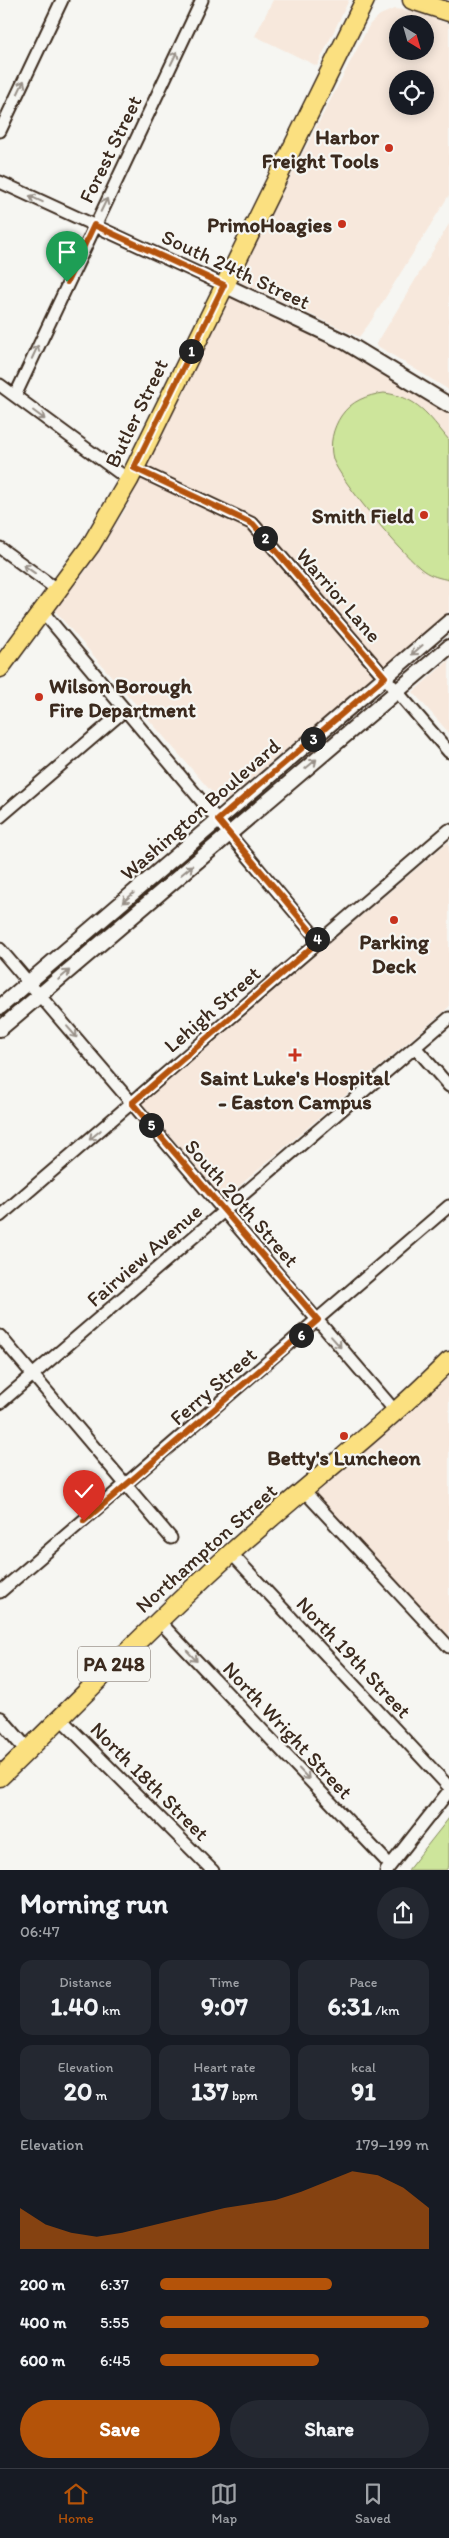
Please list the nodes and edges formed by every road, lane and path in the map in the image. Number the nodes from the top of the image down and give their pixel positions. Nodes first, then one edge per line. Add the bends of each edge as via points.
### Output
1 (62, 0) edge
2 (202, 0) edge
3 (365, 0) edge
4 (412, 0) edge
5 (449, 12) edge
6 (0, 131) edge
7 (0, 182) edge
8 (94, 225) junction
9 (224, 285) junction
10 (0, 385) edge
11 (15, 396) junction
12 (449, 406) edge
13 (132, 474) junction
14 (0, 548) edge
15 (58, 591) junction
16 (43, 612) junction
17 (449, 622) edge
18 (449, 647) edge
19 (0, 668) edge
20 (385, 677) junction
21 (397, 691) junction
22 (125, 710) junction
23 (449, 752) edge
24 (0, 817) edge
25 (218, 820) junction
26 (449, 830) edge
27 (229, 834) junction
28 (319, 941) junction
29 (0, 949) edge
30 (29, 982) junction
31 (40, 995) junction
32 (0, 1007) edge
33 (449, 1018) edge
34 (0, 1029) edge
35 (415, 1047) junction
36 (449, 1086) edge
37 (132, 1103) junction
38 (449, 1206) edge
39 (224, 1211) junction
40 (0, 1216) edge
41 (318, 1320) junction
42 (0, 1336) edge
43 (449, 1361) edge
44 (33, 1375) junction
45 (0, 1403) edge
46 (396, 1412) junction
47 (126, 1485) junction
48 (304, 1490) junction
49 (172, 1538) dead end
50 (231, 1553) junction
51 (0, 1592) edge
52 (158, 1620) junction
53 (449, 1647) edge
54 (60, 1718) junction
55 (0, 1719) edge
56 (28, 1751) junction
57 (0, 1777) edge
58 (449, 1789) edge
59 (388, 1868) edge
60 (213, 1870) edge

6 -> 1 street
8 -> 2 street, Forest Street
3 - 9 main road, Butler Street
4 - 5 main road
8 -> 7 street, South 24th Street
8 - 9 street, South 24th Street
11 -> 8 street, Forest Street
9 - 12 street, South 24th Street via 345,342
9 - 13 main road, Butler Street
10 - 11 street, Warrior Lane
11 -> 13 street, Warrior Lane
13 - 15 main road, Butler Street via 91,545
13 - 20 street, Warrior Lane via 253,524
15 -> 14 street
15 - 16 main road, Butler Street
16 - 19 main road, Butler Street
16 - 22 street
17 -> 20 street, Washington Boulevard
18 - 21 street, Washington Boulevard
20 - 21 street, Warrior Lane
20 - 25 street, Washington Boulevard
21 - 23 street, Warrior Lane
27 -> 21 street, Washington Boulevard
22 - 24 street
22 - 25 street
25 - 27 street
25 -> 30 street, Washington Boulevard
26 - 28 street, Lehigh Street
27 - 28 street
31 -> 27 street, Washington Boulevard
28 - 37 street, Lehigh Street
29 - 30 street, South 20th Street
30 - 31 street, South 20th Street
30 - 32 street, Washington Boulevard
31 - 34 street, Washington Boulevard
31 -> 37 street, South 20th Street
33 - 35 street, Fairview Avenue
35 - 36 street
35 - 39 street, Fairview Avenue
37 - 39 street, South 20th Street
37 -> 40 street, Lehigh Street
38 - 41 street, Ferry Street
39 - 41 street, South 20th Street
39 - 44 street, Fairview Avenue
41 -> 46 street, South 20th Street
41 - 47 street, Ferry Street
42 - 44 street
43 - 46 main road, Northampton Street / PA 248
44 - 45 street, Fairview Avenue
44 - 47 street
46 - 48 main road, Northampton Street / PA 248
47 - 49 street
47 - 51 street, Ferry Street
48 - 50 main road, Northampton Street / PA 248
48 - 53 street
50 - 52 main road, Northampton Street / PA 248
50 - 58 street, North 19th Street
52 - 54 main road, Northampton Street / PA 248
52 -> 59 street, North Wright Street
54 - 56 main road, Northampton Street / PA 248
54 - 60 street, North 18th Street
55 - 56 street
56 - 57 main road, Northampton Street / PA 248
58 - 59 street

